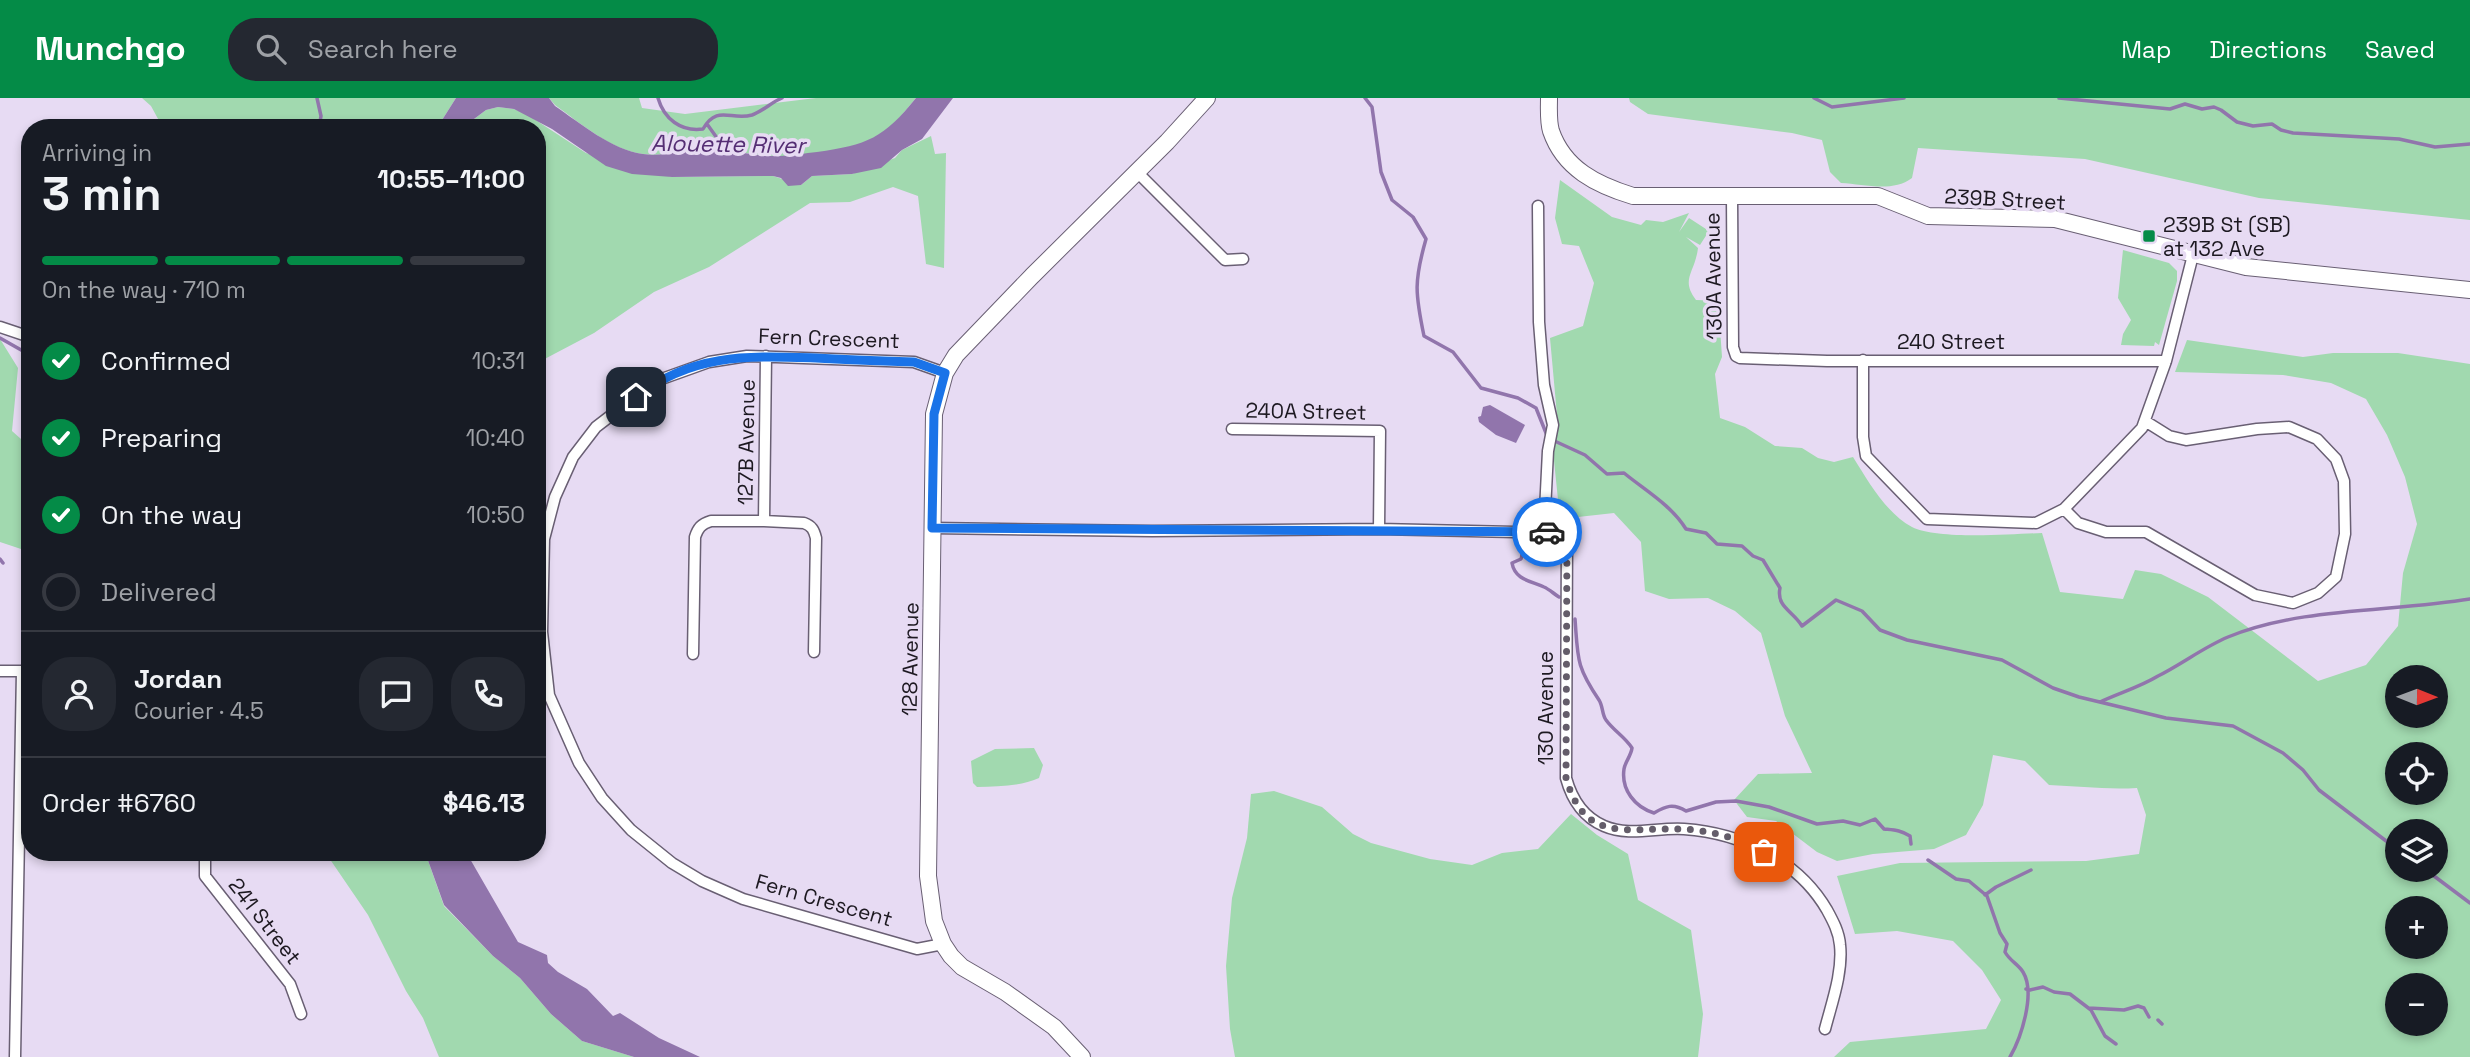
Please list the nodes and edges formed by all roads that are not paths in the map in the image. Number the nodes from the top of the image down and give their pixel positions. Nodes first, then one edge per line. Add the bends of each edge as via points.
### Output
1 (1207, 98) edge
2 (1549, 98) edge
3 (1137, 172) junction
4 (1732, 195) junction
5 (1538, 206) dead end
6 (2193, 255) junction
7 (1243, 259) dead end
8 (2470, 290) edge
9 (0, 327) edge
10 (21, 334) edge
11 (766, 356) junction
12 (1736, 356) joint
13 (1863, 360) junction
14 (2166, 361) junction
15 (945, 373) junction
16 (2144, 421) junction
17 (1232, 429) dead end
18 (2064, 509) junction
19 (764, 521) junction
20 (932, 528) junction
21 (1379, 530) junction
22 (1544, 531) junction
23 (546, 532) edge
24 (814, 652) dead end
25 (693, 654) dead end
26 (546, 668) edge
27 (0, 671) edge
28 (21, 671) edge
29 (21, 846) edge
30 (205, 861) edge
31 (943, 944) junction
32 (301, 1014) dead end
33 (1825, 1029) dead end
34 (15, 1057) edge
35 (1082, 1057) edge

1 - 3 street
2 - 4 street, 239B Street via 1550,129 1563,156 1604,187 1633,195
3 - 7 street via 1225,260
3 - 15 street via 966,344
4 - 6 street, 239B Street via 1878,196 1928,216 2055,219
4 - 12 street, 130A Avenue
5 - 22 street via 1539,322 1544,385 1553,419
6 - 8 street, 239B Street via 2246,267
6 - 14 street
9 - 10 street
11 - 15 street, Fern Crescent via 914,362
11 - 19 street, 127B Avenue
11 - 23 street, Fern Crescent via 709,362 656,381 596,427 573,457
12 - 13 street, 240 Street via 1751,360
13 - 14 street, 240 Street
13 - 18 street via 1866,456 1927,519 2036,523
14 - 16 street
15 - 20 street, 128 Avenue via 934,414
16 - 18 street
16 - 18 street via 2186,440 2290,427 2316,439 2336,459 2344,481 2345,534 2336,577 2318,593 2293,603 2255,595 2146,532 2106,532 2078,523
17 - 21 street, 240A Street via 1380,431
19 - 24 street, 127B Avenue via 804,523 814,531
19 - 25 street via 711,521 698,529
20 - 21 street
20 - 31 street, 128 Avenue via 928,876 934,922
21 - 22 street
22 - 33 street, 130 Avenue via 1567,533 1566,778 1575,802 1597,822 1615,830 1685,829 1750,844 1802,877 1835,924 1840,942 1839,970
26 - 31 street, Fern Crescent via 549,695 579,763 631,830 672,863 722,890 788,912 917,949
27 - 28 street
29 - 34 street
30 - 32 street, 241 Street via 205,876 288,982
31 - 35 street via 962,967 1054,1027

